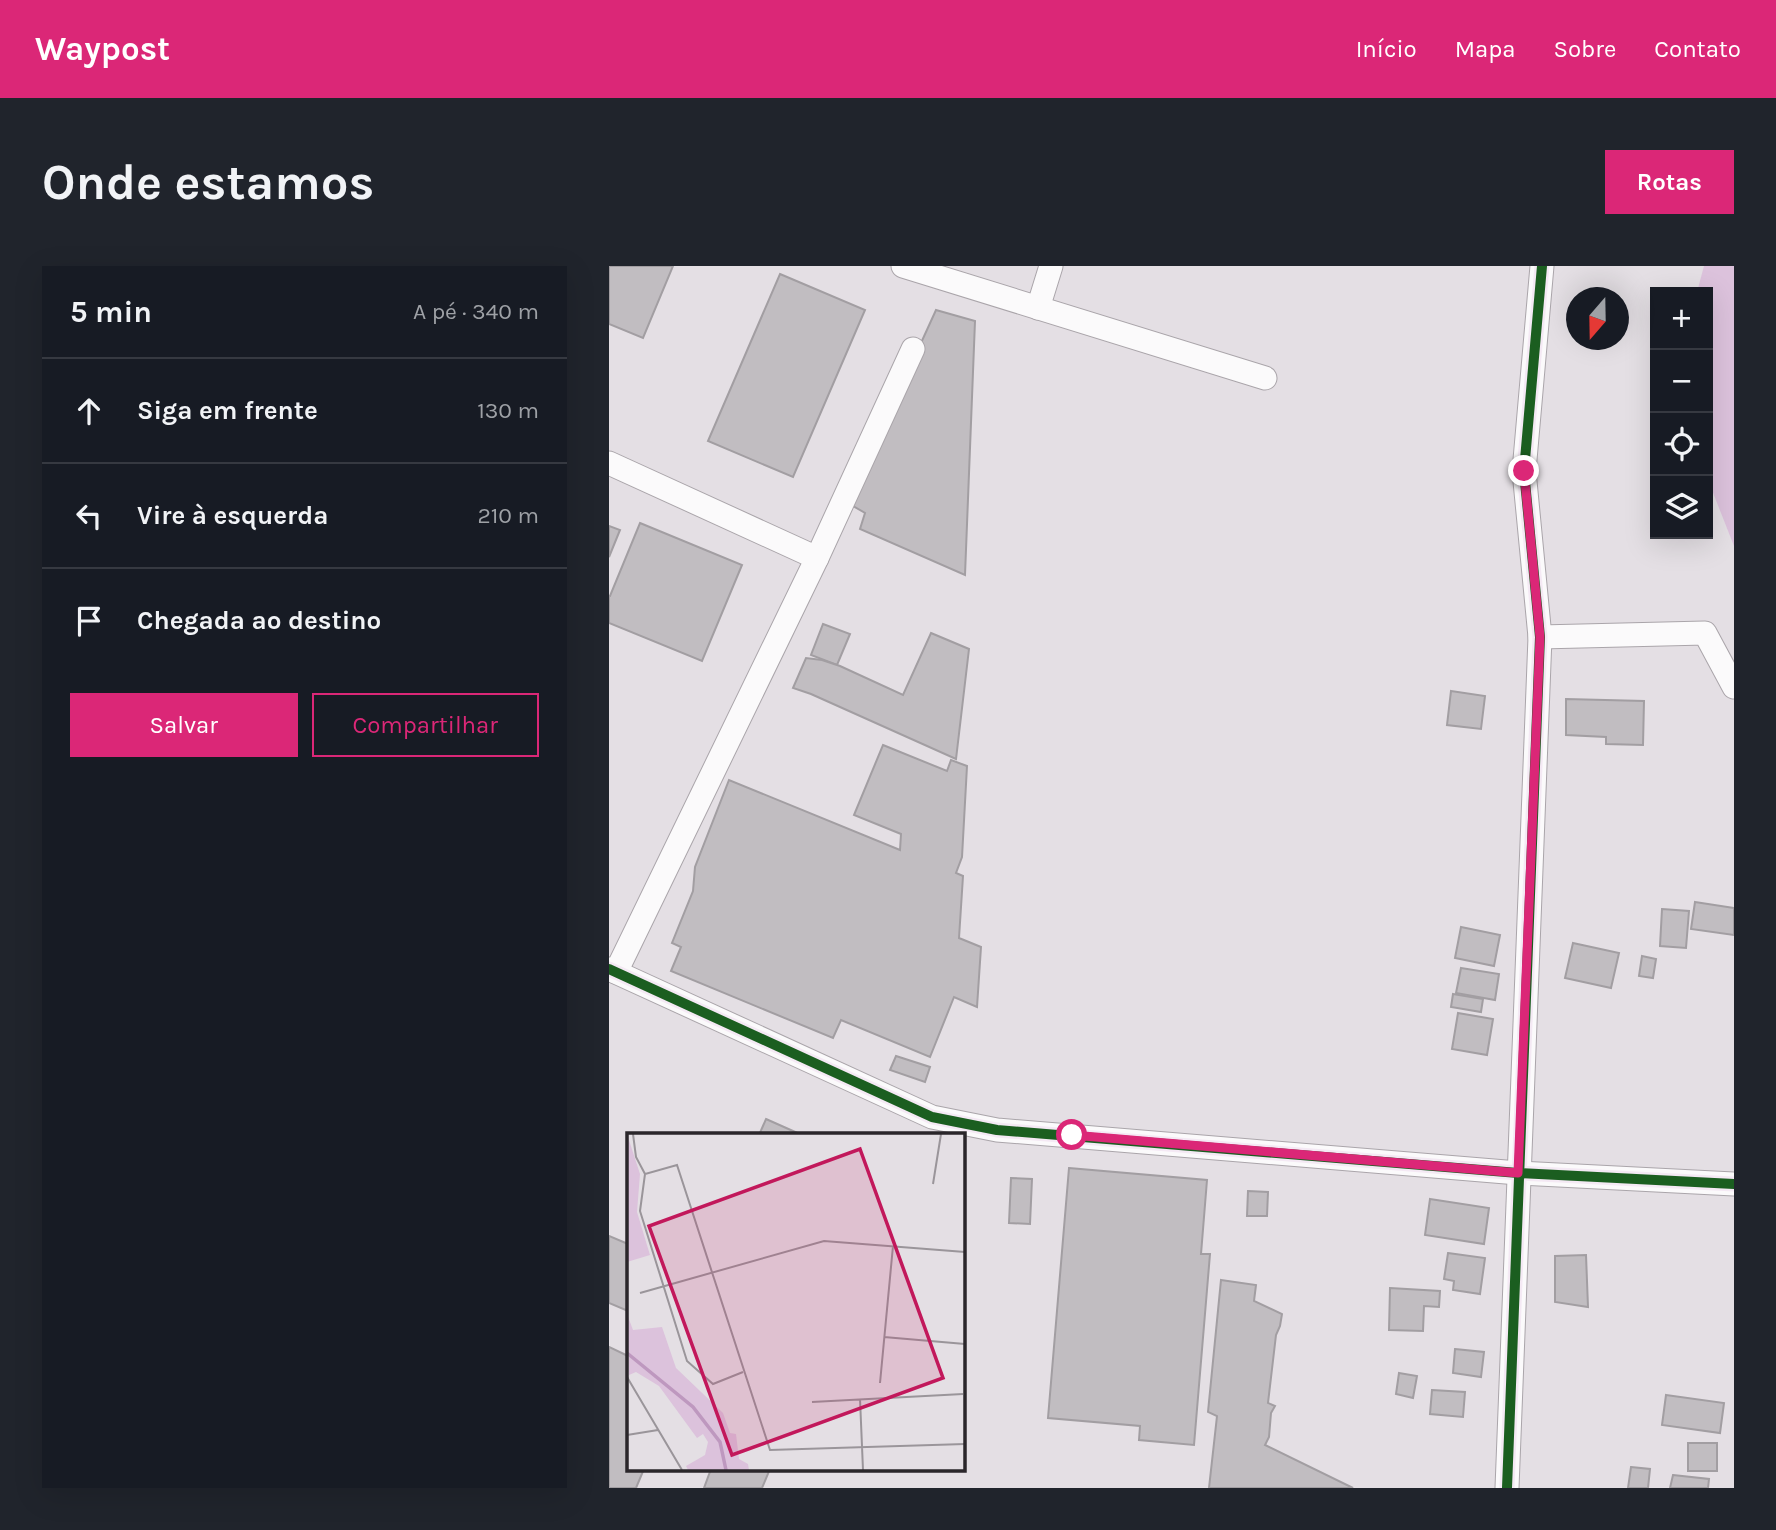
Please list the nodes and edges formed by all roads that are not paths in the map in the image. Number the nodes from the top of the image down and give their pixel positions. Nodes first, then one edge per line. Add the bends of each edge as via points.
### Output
1 (903, 266) edge
2 (1051, 266) edge
3 (1542, 266) edge
4 (1038, 308) junction
5 (913, 349) dead end
6 (1265, 379) dead end
7 (609, 463) edge
8 (817, 558) junction
9 (1540, 637) junction
10 (1734, 687) edge
11 (612, 971) edge
12 (1518, 1173) junction
13 (1734, 1184) edge
14 (1507, 1488) edge

1 - 4 street
2 - 4 street
3 - 9 street via 1524,471
4 - 6 street
5 - 8 street
7 - 8 street
8 - 11 street
9 - 10 street via 1705,633
9 - 12 street
11 - 12 street via 932,1117 997,1130
12 - 13 street
12 - 14 street

